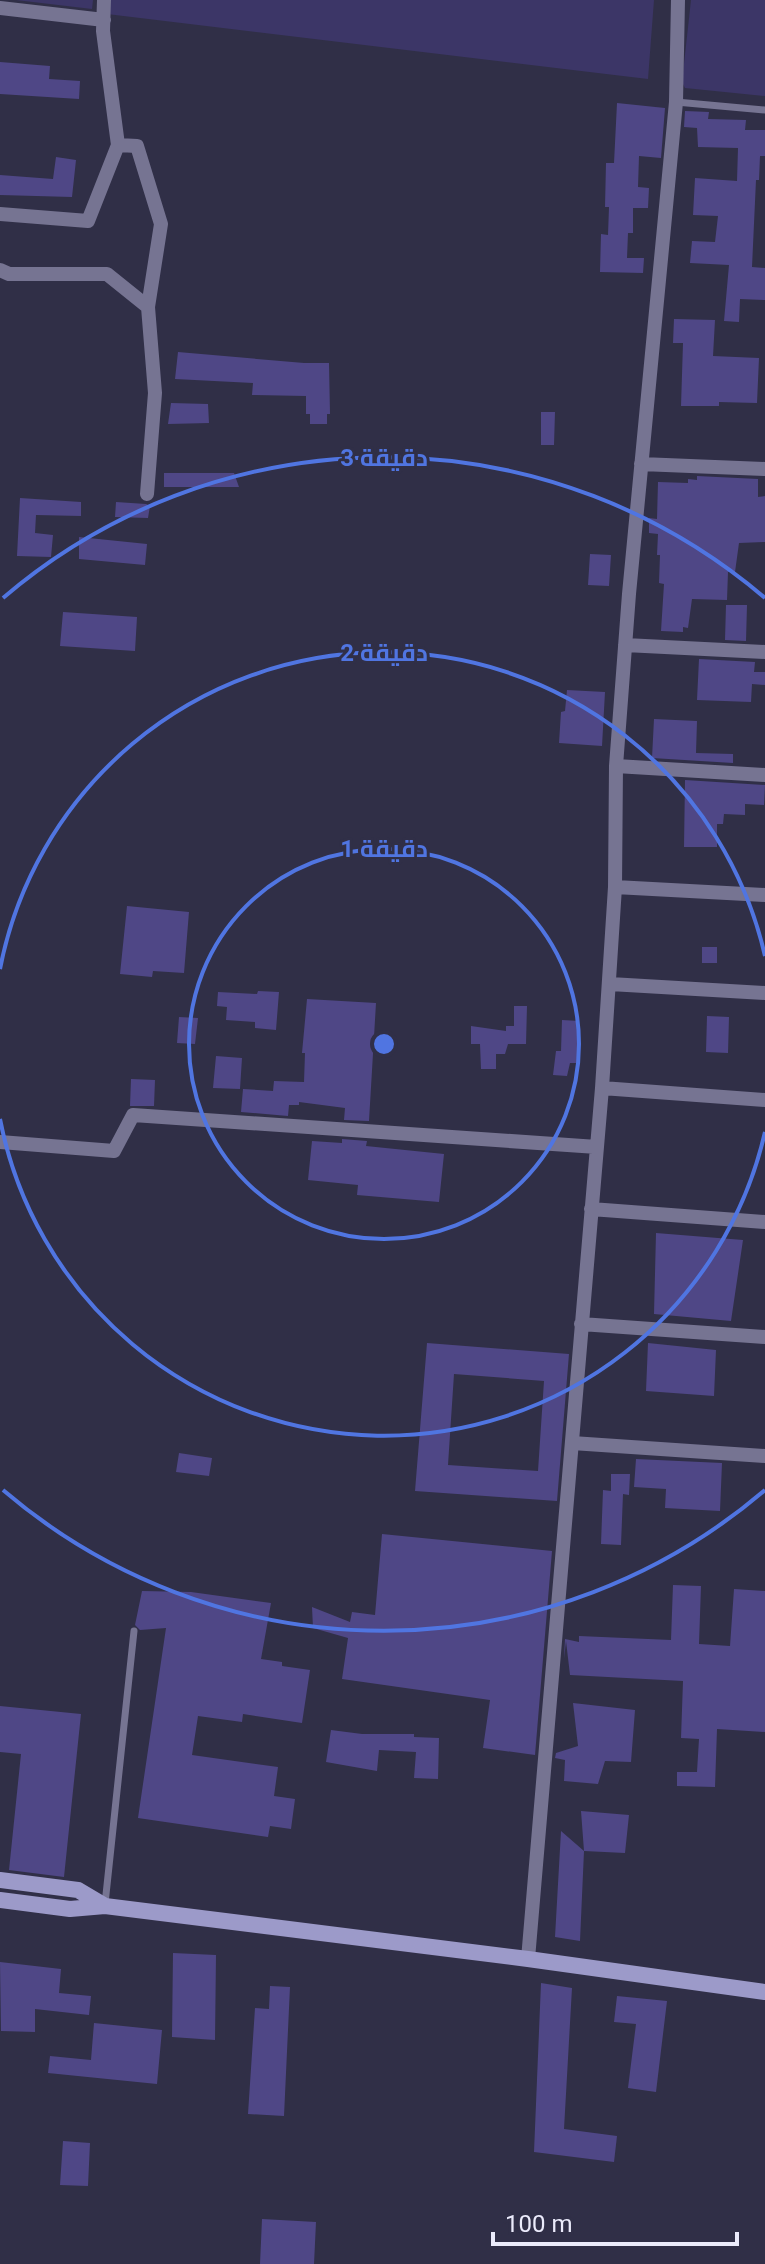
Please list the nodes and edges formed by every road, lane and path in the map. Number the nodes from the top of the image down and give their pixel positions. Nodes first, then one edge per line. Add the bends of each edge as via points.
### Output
1 (104, 0) edge
2 (678, 0) edge
3 (0, 8) edge
4 (104, 20) junction
5 (676, 102) junction
6 (765, 110) edge
7 (118, 145) junction
8 (0, 214) edge
9 (0, 270) edge
10 (148, 307) junction
11 (641, 464) junction
12 (765, 469) edge
13 (147, 494) dead end
14 (625, 645) junction
15 (765, 652) edge
16 (616, 766) junction
17 (765, 775) edge
18 (615, 887) junction
19 (765, 895) edge
20 (610, 984) junction
21 (765, 993) edge
22 (602, 1088) junction
23 (765, 1100) edge
24 (0, 1142) edge
25 (597, 1147) junction
26 (591, 1209) junction
27 (765, 1222) edge
28 (581, 1324) junction
29 (765, 1337) edge
30 (572, 1443) junction
31 (765, 1456) edge
32 (134, 1631) dead end
33 (0, 1880) edge
34 (0, 1900) edge
35 (105, 1906) junction
36 (528, 1959) junction
37 (765, 1992) edge

1 - 4 street
2 - 5 street
3 - 4 street
4 - 7 street
5 - 6 lane
5 - 11 street
7 - 8 street via 88,221
7 - 10 street via 137,146 161,224
9 - 10 street via 107,274
10 - 13 street via 155,393
11 - 12 street
11 - 14 street
14 - 15 street
14 - 16 street
16 - 17 street
16 - 18 street
18 - 19 street
18 - 20 street
20 - 21 street
20 - 22 street
22 - 23 street
22 - 25 street
24 - 25 street via 114,1151 133,1115
25 - 26 street
26 - 27 street
26 - 28 street
28 - 29 street
28 - 30 street
30 - 31 street
30 - 36 street
32 - 35 lane
33 - 35 main road via 78,1890
34 - 35 main road via 70,1909
35 - 36 main road
36 - 37 main road

